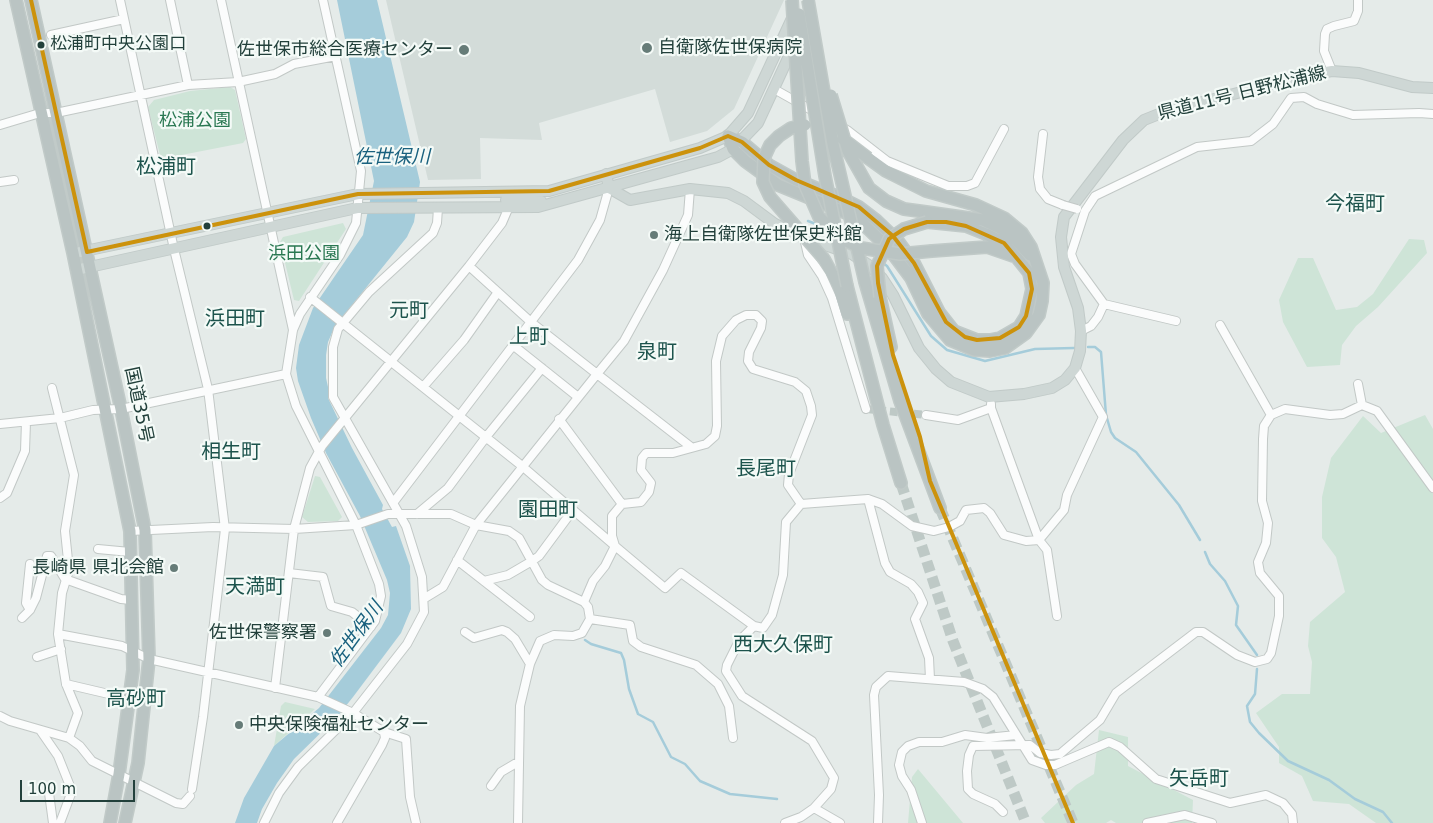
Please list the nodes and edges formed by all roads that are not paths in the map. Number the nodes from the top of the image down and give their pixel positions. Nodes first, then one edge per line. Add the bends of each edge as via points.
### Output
1 (16, 0) edge
2 (31, 0) edge
3 (120, 0) edge
4 (170, 0) edge
5 (221, 0) edge
6 (323, 0) edge
7 (792, 0) edge
8 (797, 0) edge
9 (809, 0) edge
10 (1358, 0) edge
11 (124, 19) junction
12 (51, 35) dead end
13 (336, 56) junction
14 (1332, 71) junction
15 (238, 82) junction
16 (188, 85) junction
17 (1433, 88) edge
18 (774, 89) junction
19 (140, 94) junction
20 (40, 113) junction
21 (56, 113) junction
22 (1433, 114) edge
23 (0, 125) edge
24 (1004, 129) dead end
25 (1043, 134) dead end
26 (728, 136) junction
27 (737, 145) junction
28 (606, 174) junction
29 (14, 180) dead end
30 (0, 182) edge
31 (609, 188) junction
32 (690, 189) junction
33 (476, 193) junction
34 (531, 193) junction
35 (358, 194) junction
36 (424, 194) junction
37 (518, 200) junction
38 (552, 203) junction
39 (357, 208) junction
40 (438, 208) junction
41 (508, 209) junction
42 (1081, 210) junction
43 (266, 212) junction
44 (268, 226) junction
45 (171, 234) junction
46 (804, 238) junction
47 (174, 249) junction
48 (87, 252) junction
49 (73, 253) junction
50 (1017, 258) junction
51 (1037, 262) junction
52 (469, 266) junction
53 (90, 267) junction
54 (76, 270) junction
55 (498, 292) junction
56 (313, 300) junction
57 (1104, 304) junction
58 (1176, 321) dead end
59 (340, 322) junction
60 (532, 323) junction
61 (1220, 325) dead end
62 (292, 330) junction
63 (1081, 331) junction
64 (514, 346) junction
65 (391, 361) junction
66 (542, 368) junction
67 (1075, 368) junction
68 (286, 374) junction
69 (597, 374) junction
70 (1358, 384) dead end
71 (423, 387) junction
72 (52, 388) dead end
73 (208, 389) junction
74 (578, 397) junction
75 (989, 397) junction
76 (1362, 405) junction
77 (121, 408) junction
78 (991, 408) junction
79 (866, 409) dead end
80 (106, 411) junction
81 (926, 415) tunnel mouth
82 (1271, 415) junction
83 (460, 416) junction
84 (60, 418) junction
85 (344, 419) junction
86 (559, 420) junction
87 (26, 422) junction
88 (0, 424) edge
89 (883, 425) junction
90 (486, 437) junction
91 (691, 447) junction
92 (320, 449) junction
93 (522, 466) junction
94 (930, 481) junction
95 (901, 483) tunnel mouth
96 (1433, 488) edge
97 (0, 498) edge
98 (868, 500) junction
99 (393, 503) junction
100 (622, 504) junction
101 (800, 504) junction
102 (940, 508) tunnel mouth
103 (573, 510) junction
104 (399, 514) junction
105 (416, 514) junction
106 (359, 525) junction
107 (476, 525) junction
108 (225, 528) junction
109 (294, 528) junction
110 (145, 530) junction
111 (130, 531) junction
112 (1039, 540) junction
113 (615, 546) junction
114 (98, 549) dead end
115 (130, 552) junction
116 (457, 560) junction
117 (532, 561) junction
118 (30, 564) dead end
119 (289, 573) junction
120 (65, 579) junction
121 (484, 581) junction
122 (425, 598) junction
123 (131, 600) junction
124 (584, 602) junction
125 (30, 610) junction
126 (1057, 616) dead end
127 (530, 617) dead end
128 (22, 618) dead end
129 (590, 619) junction
130 (754, 626) junction
131 (371, 627) junction
132 (465, 632) dead end
133 (58, 634) junction
134 (61, 649) junction
135 (132, 650) junction
136 (37, 658) dead end
137 (149, 659) junction
138 (530, 664) junction
139 (208, 673) junction
140 (930, 678) junction
141 (66, 684) junction
142 (275, 688) junction
143 (322, 698) junction
144 (130, 699) junction
145 (350, 712) junction
146 (0, 716) edge
147 (40, 730) junction
148 (384, 732) junction
149 (1016, 735) junction
150 (70, 738) junction
151 (733, 738) dead end
152 (1023, 744) junction
153 (518, 762) junction
154 (120, 774) junction
155 (134, 781) junction
156 (491, 786) dead end
157 (49, 793) dead end
158 (814, 808) junction
159 (1003, 812) dead end
160 (53, 823) edge
161 (60, 823) edge
162 (110, 823) edge
163 (125, 823) edge
164 (264, 823) edge
165 (337, 823) edge
166 (416, 823) edge
167 (518, 823) edge
168 (785, 823) edge
169 (840, 823) edge
170 (878, 823) edge
171 (922, 823) edge
172 (1147, 823) edge
173 (1212, 823) edge
174 (1292, 823) edge

1 - 20 highway, 国道35号
2 - 21 highway, 国道35号
3 - 11 street
4 - 16 street
5 - 15 street
6 - 13 street
7 - 50 highway, bridge via 804,185 819,217 840,238 861,248 900,254 987,247
8 - 26 main road via 792,19 748,113
8 - 89 highway, bridge via 835,228
9 - 18 main road via 803,23
9 - 51 highway, bridge via 840,126 848,151 869,188 904,209 983,220 1014,238
9 - 94 highway, bridge via 833,144 865,282 900,401
10 - 14 street via 1354,21 1327,29 1325,34 1324,51
11 - 12 street
11 - 19 street
13 - 15 street via 294,64 275,74
13 - 35 street via 361,171
14 - 17 main road, 県道11号 日野松浦線 via 1359,73 1412,87
14 - 63 main road, 県道11号 日野松浦線 via 1164,112 1144,120 1123,140 1064,217 1061,237 1064,267 1078,308
15 - 16 street
15 - 43 street
16 - 19 street
18 - 24 street via 847,130 887,161 948,186 967,186 975,182
18 - 27 main road via 758,123
19 - 21 street
19 - 45 street
20 - 21 street
20 - 23 street
20 - 49 highway, 国道35号
21 - 48 highway, 国道35号
22 - 42 street via 1353,115 1304,97 1291,98 1273,124 1252,141 1197,147 1095,196
25 - 42 street, bridge via 1038,177 1040,188 1048,199
26 - 27 highway
26 - 28 main road via 700,148
27 - 31 main road via 718,157
27 - 50 highway via 796,180 846,200 876,220 898,241 914,263 946,322 965,337 977,340 1000,338 1019,327 1026,316 1032,289 1029,273
27 - 51 highway via 745,161 778,185 856,217 901,264 939,330 961,346 990,351 1004,348 1026,333 1039,315 1042,301 1043,283
28 - 31 main road
28 - 34 main road
29 - 30 street
31 - 32 main road via 630,200
31 - 38 main road
31 - 60 street via 600,220 578,260
32 - 46 main road via 728,193 775,224
32 - 69 street via 688,215 663,270 624,341
33 - 34 main road
33 - 36 main road
33 - 37 main road via 487,199
34 - 37 street
35 - 36 main road
35 - 39 street
35 - 43 main road
36 - 41 main road via 498,203
37 - 38 main road
37 - 41 street
38 - 41 main road
39 - 40 main road
39 - 44 main road
39 - 56 street via 350,238
40 - 41 main road
40 - 59 street via 433,233
41 - 52 street via 502,223
42 - 57 street via 1071,254
43 - 44 street
43 - 45 main road
44 - 47 main road
44 - 62 street
45 - 47 street
45 - 48 main road
46 - 75 main road via 852,254 870,266 893,295 919,348 936,369 951,382
46 - 79 street via 808,255 832,298
47 - 53 main road
47 - 73 street
48 - 49 main road
48 - 53 highway, 国道35号
49 - 54 highway, 国道35号
50 - 94 highway, bridge via 1004,243 986,234 966,226 927,222 904,229 890,239 878,266 880,297 893,355 920,437
51 - 89 highway, bridge via 1022,233 1004,218 976,205 926,191 886,171 830,131 803,125 791,128 770,145 764,158 763,182 770,197 824,259 838,285
52 - 55 street
52 - 65 street
53 - 54 main road
53 - 77 highway, 国道35号
54 - 80 highway, 国道35号
55 - 60 street
55 - 71 street via 464,340
56 - 59 street
56 - 62 street
57 - 58 street
57 - 63 street via 1091,326
59 - 65 street
59 - 85 street via 333,347 333,396
60 - 64 street
60 - 69 street
61 - 82 street
62 - 68 street
63 - 67 main road, 県道11号 日野松浦線
64 - 66 street
64 - 83 street
65 - 71 street
65 - 85 street
66 - 74 street
66 - 90 street
67 - 75 main road via 1052,388
67 - 112 street via 1103,417 1067,495 1064,510
68 - 73 street
68 - 92 street via 296,406
69 - 74 street
69 - 91 street
70 - 76 street
71 - 83 street
72 - 84 street
73 - 77 street
73 - 108 street
74 - 86 street
75 - 78 street
76 - 82 street via 1343,414 1284,409
76 - 96 street via 1377,411
77 - 80 street
77 - 110 highway, 国道35号
78 - 81 street via 958,420
78 - 112 street
80 - 84 street via 93,410
80 - 111 highway, 国道35号
82 - 152 street via 1264,426 1263,439 1262,502 1268,523 1266,543 1258,562 1260,572 1279,596 1279,616 1267,660 1255,662 1237,655 1203,632 1196,632 1116,692 1100,720 1060,754 1051,756
83 - 90 street
83 - 99 street
84 - 87 street
84 - 120 street via 74,475 65,531 70,570
85 - 92 street
85 - 99 street
86 - 93 street
86 - 100 street
87 - 88 street
87 - 97 street via 25,451 7,493
89 - 95 highway
90 - 93 street
90 - 105 street via 448,488
91 - 100 street via 673,453 646,453 640,470 651,483 649,492 641,502
91 - 101 street via 706,444 715,436 716,361 722,336 736,320 756,315 762,321 762,328 749,352 748,361 753,369 795,382 806,391 812,406 812,415 789,474 788,485
92 - 106 street
92 - 109 street via 310,468
93 - 103 street
93 - 107 street
94 - 102 highway
98 - 101 street
98 - 112 street via 882,504 912,526 934,531 960,520 966,510 984,508 1004,534 1026,541
98 - 140 street via 884,564 914,588 923,603 915,618 929,658
99 - 104 street
100 - 113 street via 612,516
101 - 130 street via 786,522 783,575 772,615 763,628
103 - 113 street
103 - 117 street
104 - 105 street
104 - 106 street via 388,514
104 - 122 street via 416,554
105 - 107 street via 452,514
106 - 109 street
106 - 131 street via 379,584 380,608
107 - 116 street
107 - 117 street via 509,531 524,544
108 - 109 street
108 - 110 street
108 - 139 street
109 - 119 street
110 - 111 street
110 - 137 highway, 国道35号
111 - 115 highway, 国道35号
112 - 126 street via 1047,550
113 - 124 street via 605,566 592,581
113 - 130 street via 665,588 681,573
114 - 115 street
115 - 123 highway, 国道35号
116 - 121 street
116 - 122 street via 443,587
117 - 121 street via 508,575
117 - 124 street via 548,585
118 - 125 street via 26,604
119 - 131 street via 323,578 332,606 352,612
119 - 142 street
120 - 123 street
120 - 125 street via 51,556 47,556
120 - 133 street
121 - 127 street
122 - 145 street via 424,612 408,644
123 - 135 highway, 国道35号
124 - 129 street
125 - 128 street
129 - 138 street via 582,633 554,635 540,641
129 - 151 street via 630,625 633,640 641,647 696,665 718,684 729,706
130 - 158 street via 739,641 726,671 742,696 812,741 820,753 834,778 831,789
131 - 143 street
132 - 138 street via 474,638 502,630 507,632
133 - 134 street
133 - 135 street
134 - 136 street
134 - 141 street
135 - 137 street
135 - 144 highway, 国道35号
137 - 139 street
137 - 155 highway, 国道35号
138 - 153 street via 520,706
139 - 142 street
139 - 155 street via 191,792 183,804
140 - 149 street via 964,682 983,690 993,697
140 - 170 street via 888,676 876,687
141 - 144 street
141 - 150 street via 78,713
142 - 143 street
143 - 145 street
144 - 154 highway, 国道35号
145 - 148 street
145 - 164 street via 298,767 279,793
146 - 147 street
147 - 150 street
147 - 161 street via 58,756 72,791
148 - 165 street via 382,745
148 - 166 street via 406,739 410,796
149 - 152 street
149 - 171 street via 987,738 965,735 942,742 918,742 902,752 899,765 902,776 911,790
150 - 154 street via 92,761
152 - 159 street via 973,746 969,755 968,789
152 - 174 street via 1032,760 1046,765 1062,763 1109,742 1120,747 1156,779 1230,802 1266,795 1283,803 1292,814
153 - 156 street via 501,772
153 - 167 street
154 - 155 street
154 - 162 highway, 国道35号
155 - 163 highway, 国道35号
157 - 160 street
158 - 168 street
158 - 169 street
172 - 173 street via 1185,815

